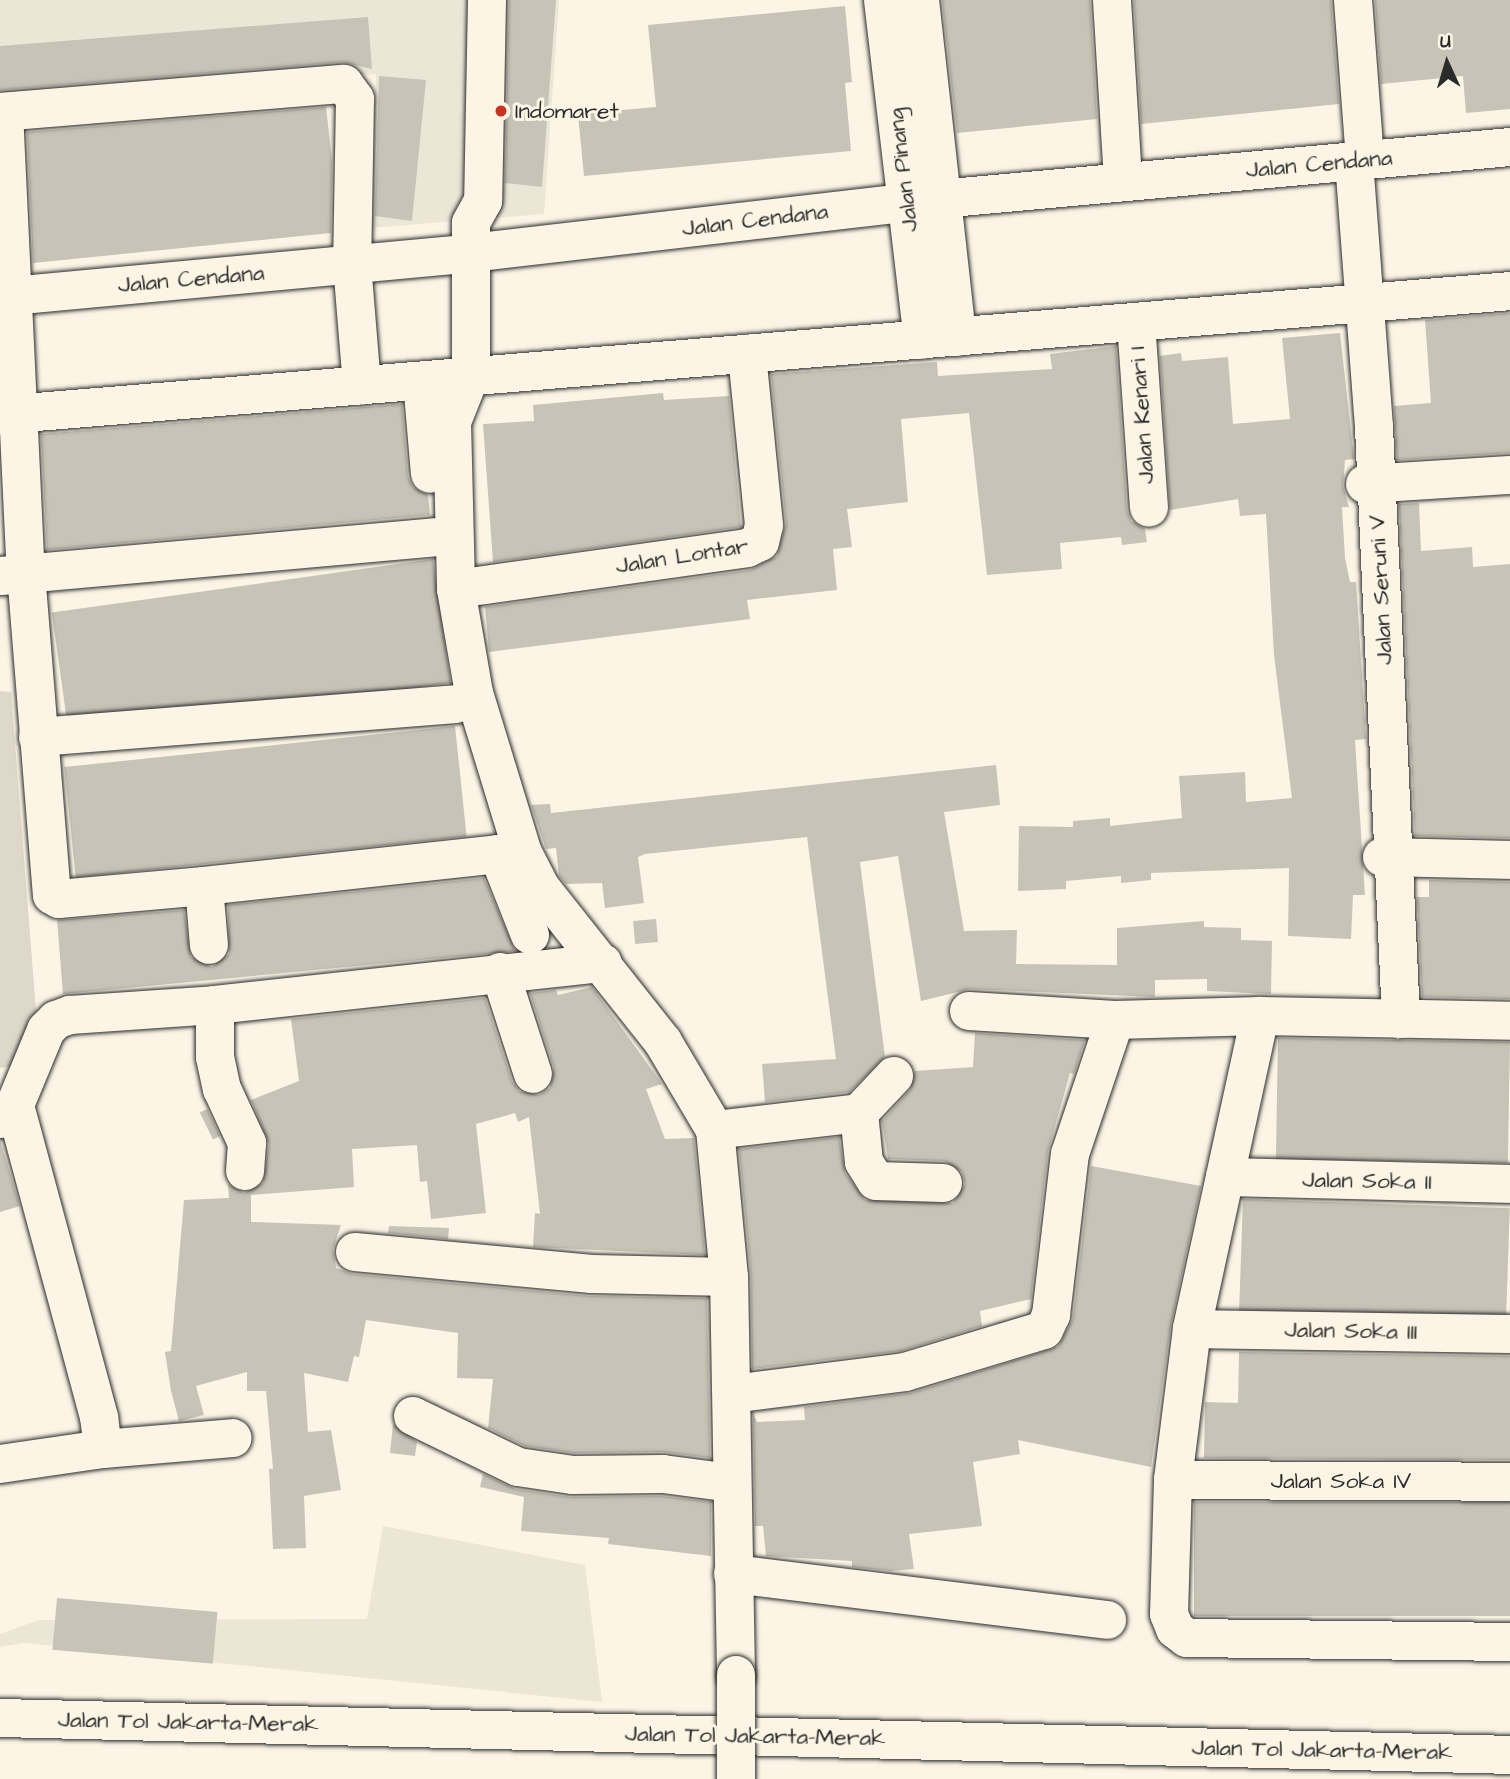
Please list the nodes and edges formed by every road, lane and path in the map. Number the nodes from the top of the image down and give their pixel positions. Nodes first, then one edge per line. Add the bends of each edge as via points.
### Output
1 (469, 0) edge
2 (487, 0) edge
3 (883, 0) edge
4 (920, 0) edge
5 (1112, 0) edge
6 (1353, 0) edge
7 (911, 89) junction
8 (2, 112) edge
9 (1510, 147) edge
10 (1353, 161) junction
11 (1123, 181) junction
12 (923, 201) junction
13 (471, 238) junction
14 (352, 264) junction
15 (1510, 291) edge
16 (8, 296) edge
17 (1359, 305) junction
18 (1136, 322) junction
19 (940, 338) junction
20 (747, 354) junction
21 (471, 373) junction
22 (422, 381) junction
23 (362, 386) junction
24 (9, 415) edge
25 (1510, 475) edge
26 (1371, 484) junction
27 (1149, 508) dead end
28 (435, 537) junction
29 (13, 575) edge
30 (456, 589) junction
31 (456, 704) junction
32 (38, 737) junction
33 (498, 854) junction
34 (1388, 857) junction
35 (1510, 860) edge
36 (204, 886) junction
37 (530, 935) dead end
38 (209, 945) dead end
39 (603, 963) junction
40 (500, 972) junction
41 (215, 1006) junction
42 (969, 1011) dead end
43 (1260, 1016) junction
44 (1395, 1018) junction
45 (1115, 1020) junction
46 (1510, 1021) edge
47 (533, 1074) dead end
48 (894, 1076) dead end
49 (7, 1112) edge
50 (859, 1113) junction
51 (715, 1130) junction
52 (245, 1171) dead end
53 (1225, 1177) junction
54 (943, 1183) dead end
55 (1510, 1184) edge
56 (355, 1252) dead end
57 (729, 1278) junction
58 (1192, 1329) junction
59 (1510, 1334) edge
60 (732, 1394) junction
61 (413, 1416) dead end
62 (233, 1438) dead end
63 (103, 1449) junction
64 (0, 1464) edge
65 (1173, 1480) junction
66 (1510, 1482) edge
67 (731, 1483) junction
68 (733, 1574) junction
69 (1107, 1620) dead end
70 (1510, 1642) edge
71 (0, 1718) edge
72 (1510, 1755) edge
73 (737, 1779) edge

1 - 13 main road via 458,177 459,205
2 - 13 main road via 483,201
3 - 7 main road, Jalan Pinang
4 - 7 main road, Jalan Pinang
5 - 11 main road
6 - 10 main road, Jalan Seruni V
7 - 12 main road, Jalan Pinang
8 - 14 main road via 344,84 355,99
8 - 16 main road
9 - 10 main road, Jalan Cendana
10 - 11 main road, Jalan Cendana
10 - 17 main road, Jalan Seruni V
11 - 12 main road, Jalan Cendana
12 - 13 main road, Jalan Cendana
12 - 19 main road, Jalan Pinang
13 - 14 main road, Jalan Cendana
13 - 21 main road
14 - 16 main road, Jalan Cendana
14 - 23 main road
15 - 17 main road
16 - 24 main road
17 - 18 main road
17 - 26 main road, Jalan Seruni V
18 - 19 main road
18 - 27 main road, Jalan Kenari I
19 - 20 main road
20 - 21 main road
20 - 30 main road, Jalan Lontar via 764,525 760,542 747,548
21 - 22 main road
21 - 30 main road via 452,422
22 - 23 main road
22 - 28 main road
23 - 24 main road
24 - 29 main road
25 - 26 main road
26 - 34 main road, Jalan Seruni V
28 - 29 main road
28 - 31 main road
29 - 32 main road
30 - 39 main road via 474,693 523,853 541,888
31 - 32 main road
31 - 33 main road
32 - 36 main road via 54,898
33 - 36 main road
33 - 37 main road
34 - 35 main road
34 - 44 main road, Jalan Seruni V
36 - 38 main road
39 - 40 main road
39 - 51 main road via 663,1041
40 - 41 main road
40 - 47 main road
41 - 49 main road via 70,1015 56,1020 46,1030
41 - 52 main road via 215,1057 222,1089 247,1143
42 - 45 main road
43 - 44 main road
43 - 45 main road
43 - 53 main road
44 - 46 main road
45 - 60 main road via 1070,1154 1051,1315 1044,1330 905,1372
48 - 50 main road
49 - 63 main road via 99,1417
50 - 51 main road
50 - 54 main road via 864,1162 876,1181
51 - 57 main road
53 - 55 main road, Jalan Soka II
53 - 58 main road
56 - 57 main road via 592,1274
57 - 60 main road
58 - 59 main road, Jalan Soka III
58 - 65 main road
60 - 67 main road
61 - 67 main road via 518,1467 573,1475 663,1474
62 - 63 main road
63 - 64 main road
65 - 66 main road, Jalan Soka IV
65 - 70 main road via 1169,1614 1175,1629 1187,1638
67 - 68 main road
68 - 69 main road
68 - 73 main road, bridge
71 - 72 main road, Jalan Tol Jakarta–Merak

